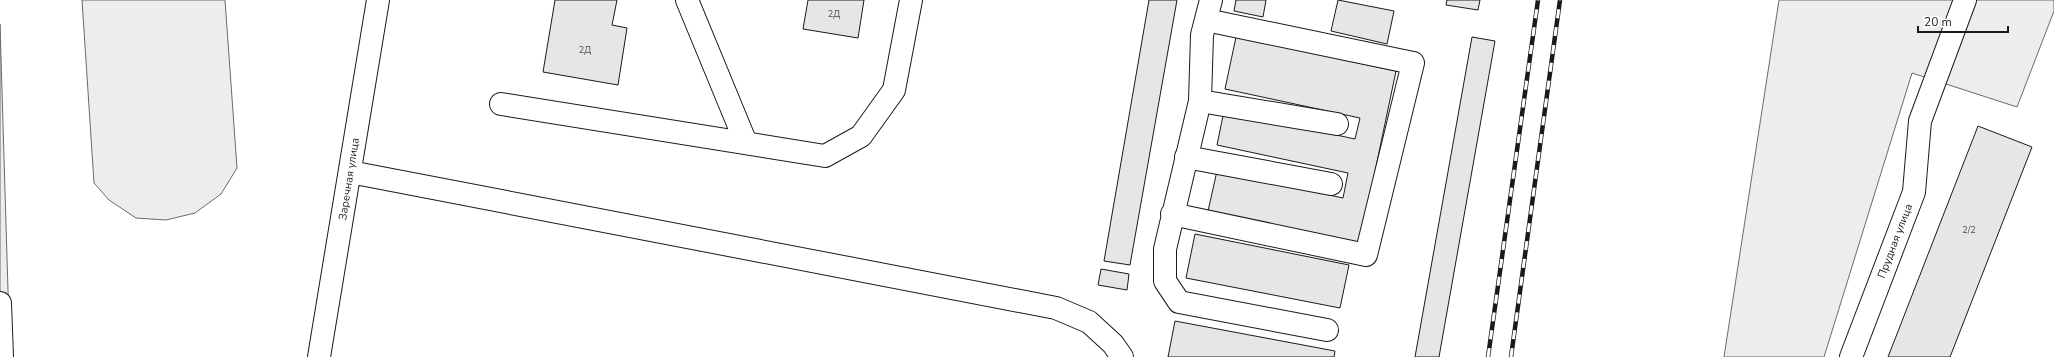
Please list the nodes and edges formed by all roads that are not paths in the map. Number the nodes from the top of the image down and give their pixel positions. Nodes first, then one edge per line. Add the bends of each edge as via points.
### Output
1 (378, 0) edge
2 (687, 0) edge
3 (911, 0) edge
4 (1965, 0) edge
5 (1209, 10) edge
6 (1200, 101) junction
7 (501, 104) dead end
8 (1337, 124) dead end
9 (746, 143) junction
10 (1186, 157) junction
11 (350, 172) junction
12 (1331, 184) dead end
13 (1172, 214) junction
14 (0, 303) edge
15 (1328, 330) dead end
16 (2, 357) edge
17 (319, 357) edge
18 (1122, 357) edge
19 (1851, 357) edge

1 - 11 street, Заречная улица
2 - 9 street
3 - 9 street via 894,90 861,136 825,156
4 - 19 street, Прудная улица via 1920,121 1914,192
5 - 6 street via 1202,35
5 - 13 street via 1414,63 1366,255
6 - 8 street
6 - 10 street
7 - 9 street
10 - 12 street
10 - 13 street
11 - 17 street, Заречная улица
11 - 18 street via 1056,308 1089,322 1113,344
13 - 15 street via 1165,249 1165,280 1179,302
14 - 16 street

